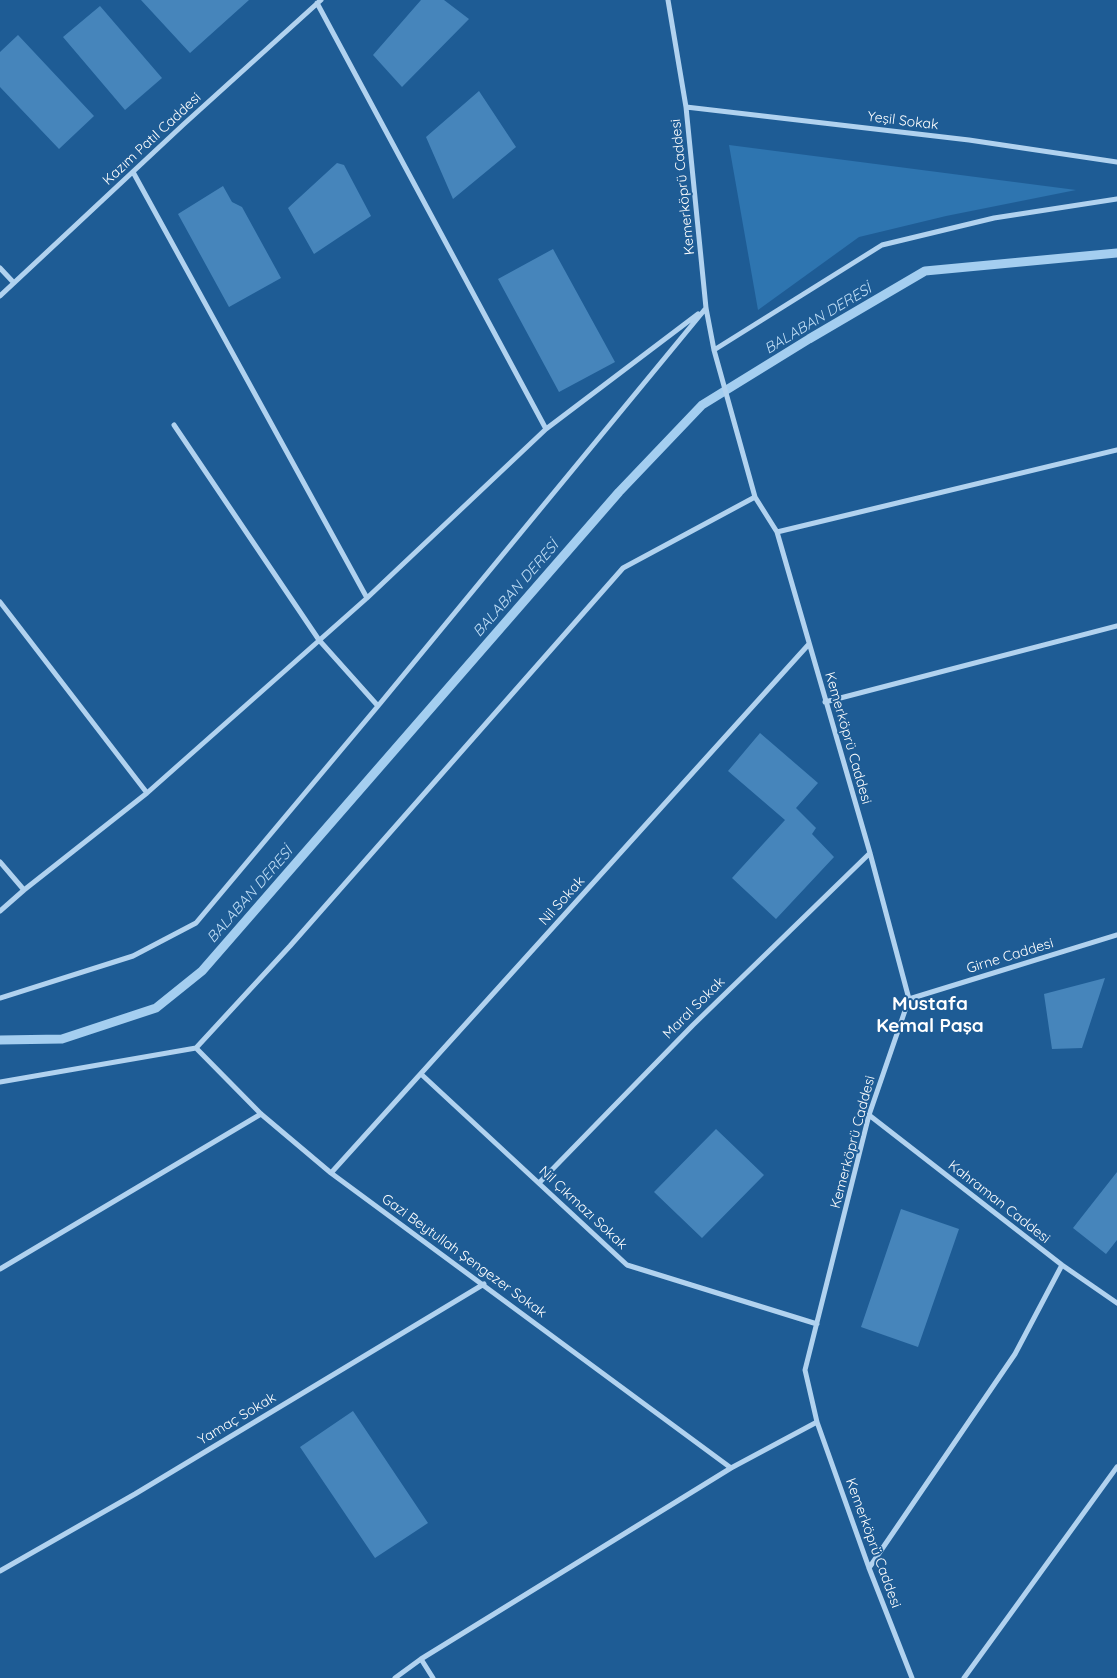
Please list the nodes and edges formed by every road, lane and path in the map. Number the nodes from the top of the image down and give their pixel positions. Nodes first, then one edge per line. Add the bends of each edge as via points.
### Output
1 (668, 0) edge
2 (319, 2) edge
3 (686, 107) junction
4 (1117, 162) edge
5 (133, 172) junction
6 (1117, 200) edge
7 (0, 268) edge
8 (14, 283) junction
9 (0, 296) edge
10 (706, 308) junction
11 (714, 350) junction
12 (174, 425) dead end
13 (546, 429) junction
14 (1117, 450) edge
15 (754, 497) junction
16 (777, 532) junction
17 (367, 598) junction
18 (0, 602) edge
19 (1117, 626) edge
20 (319, 640) junction
21 (809, 644) junction
22 (825, 702) junction
23 (378, 706) junction
24 (147, 793) junction
25 (870, 854) junction
26 (0, 862) edge
27 (24, 890) junction
28 (0, 911) edge
29 (1117, 935) edge
30 (0, 998) edge
31 (909, 999) junction
32 (196, 1048) junction
33 (421, 1074) junction
34 (0, 1082) edge
35 (261, 1114) junction
36 (869, 1115) junction
37 (331, 1173) junction
38 (539, 1183) junction
39 (1062, 1265) junction
40 (0, 1269) edge
41 (484, 1284) junction
42 (1117, 1303) edge
43 (817, 1324) junction
44 (818, 1422) junction
45 (1117, 1466) edge
46 (731, 1468) junction
47 (869, 1568) junction
48 (0, 1571) edge
49 (421, 1659) junction
50 (395, 1678) edge
51 (433, 1678) edge
52 (912, 1678) edge
53 (964, 1678) edge

1 - 3 street, Kemerköprü Caddesi
2 - 5 street, Kazım Patıl Caddesi
2 - 13 street
3 - 4 street, Yeşil Sokak via 969,140
3 - 10 street, Kemerköprü Caddesi
5 - 8 street, Kazım Patıl Caddesi
5 - 17 street
6 - 11 street via 994,218 882,245
7 - 8 street
8 - 9 street, Kazım Patıl Caddesi
10 - 11 street, Kemerköprü Caddesi
10 - 13 street
10 - 23 street
11 - 15 street, Kemerköprü Caddesi
12 - 20 street
13 - 17 street
14 - 16 street
15 - 16 street, Kemerköprü Caddesi
15 - 32 street via 623,568
16 - 21 street, Kemerköprü Caddesi
17 - 20 street
18 - 24 street
19 - 22 street
20 - 23 street
20 - 24 street
21 - 22 street, Kemerköprü Caddesi
21 - 33 street, Nil Sokak
22 - 25 street, Kemerköprü Caddesi
23 - 30 street via 196,923 133,956
24 - 27 street
25 - 31 street, Kemerköprü Caddesi
25 - 38 street, Maral Sokak via 693,1025
26 - 27 street
27 - 28 street
29 - 31 street, Girne Caddesi
31 - 36 street, Kemerköprü Caddesi
32 - 34 street
32 - 35 street, Gazi Beytullah Şengezer Sokak
33 - 37 street, Nil Sokak
33 - 38 street, Nil Çıkmazı Sokak
35 - 37 street, Gazi Beytullah Şengezer Sokak
35 - 40 street
36 - 39 street, Kahraman Caddesi
36 - 43 street, Kemerköprü Caddesi
37 - 41 street, Gazi Beytullah Şengezer Sokak
38 - 43 street, Nil Çıkmazı Sokak via 628,1265
39 - 42 street, Kahraman Caddesi
39 - 47 street via 1015,1354
41 - 46 street, Gazi Beytullah Şengezer Sokak
41 - 48 street, Yamaç Sokak via 144,1489
43 - 44 street, Kemerköprü Caddesi via 805,1370
44 - 46 street
44 - 47 street, Kemerköprü Caddesi
45 - 53 street
46 - 49 street
47 - 52 street, Kemerköprü Caddesi
49 - 50 street
49 - 51 street

